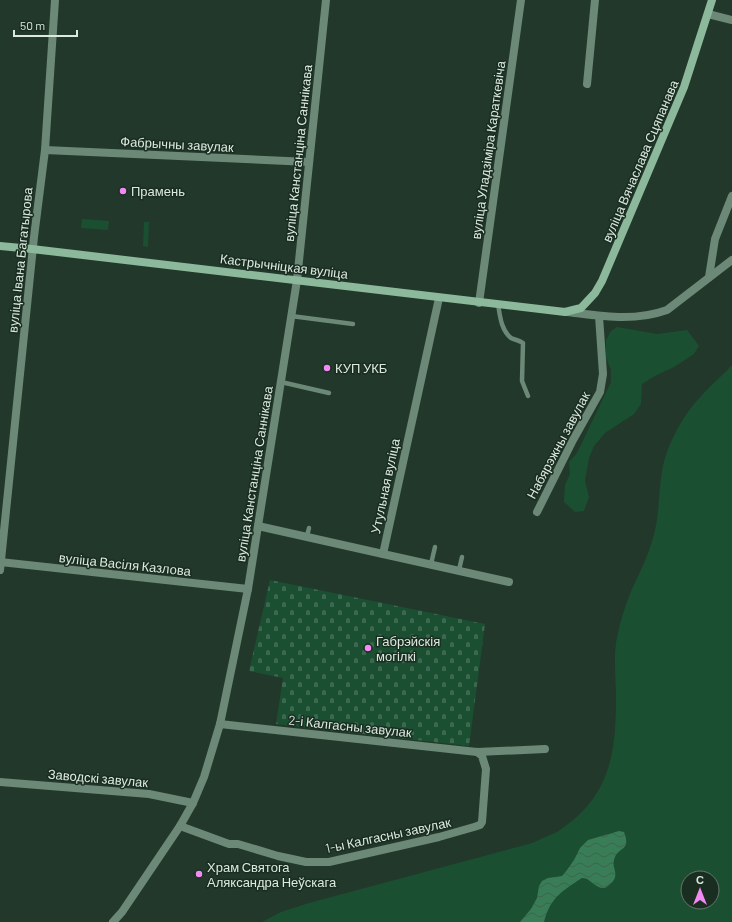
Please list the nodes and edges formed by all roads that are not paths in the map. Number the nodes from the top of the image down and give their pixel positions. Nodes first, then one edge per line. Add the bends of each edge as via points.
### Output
1 (55, 0) edge
2 (326, 0) edge
3 (520, 0) edge
4 (595, 0) edge
5 (712, 0) edge
6 (708, 14) junction
7 (732, 20) edge
8 (587, 84) dead end
9 (45, 150) junction
10 (309, 162) junction
11 (732, 196) edge
12 (0, 246) edge
13 (32, 249) junction
14 (732, 260) edge
15 (709, 277) junction
16 (297, 280) junction
17 (439, 298) junction
18 (479, 303) junction
19 (498, 304) junction
20 (565, 312) junction
21 (291, 316) junction
22 (599, 316) junction
23 (353, 324) dead end
24 (281, 382) junction
25 (329, 393) dead end
26 (528, 396) dead end
27 (537, 512) dead end
28 (258, 526) junction
29 (435, 547) dead end
30 (383, 554) junction
31 (462, 557) dead end
32 (431, 564) junction
33 (0, 565) edge
34 (459, 570) junction
35 (509, 582) dead end
36 (248, 589) junction
37 (220, 724) junction
38 (545, 749) dead end
39 (477, 752) junction
40 (0, 782) edge
41 (193, 803) junction
42 (180, 826) junction
43 (114, 922) edge

1 - 9 street, вуліца Івана Багатырова
2 - 10 street, вуліца Канстанціна Саннікава
3 - 18 street, вуліца Уладзіміра Караткевіча
4 - 8 street
5 - 6 main road, вуліца Вячаслава Сцяпанава
6 - 7 street
6 - 20 main road, вуліца Вячаслава Сцяпанава via 684,87 602,281 581,308
9 - 10 street, Фабрычны завулак
9 - 13 street, вуліца Івана Багатырова
10 - 16 street, вуліца Канстанціна Саннікава
11 - 15 street via 715,239
12 - 13 main road, Кастрычніцкая вуліца
13 - 16 main road, Кастрычніцкая вуліца
13 - 33 street, вуліца Івана Багатырова
14 - 15 street
15 - 22 street via 667,310 627,318
16 - 17 main road, Кастрычніцкая вуліца
16 - 21 street, вуліца Канстанціна Саннікава
17 - 18 main road, Кастрычніцкая вуліца
17 - 30 street, Утульная вуліца
18 - 19 main road, Кастрычніцкая вуліца
19 - 20 main road, Кастрычніцкая вуліца
19 - 26 lane via 502,327 511,338 520,340 523,344 522,381
20 - 22 street
21 - 23 lane
21 - 24 street, вуліца Канстанціна Саннікава
22 - 27 street, Набярэжны завулак via 604,374 600,392
24 - 25 lane
24 - 28 street, вуліца Канстанціна Саннікава
28 - 30 street via 308,532
28 - 36 street, вуліца Канстанціна Саннікава
29 - 32 lane
30 - 32 street, Утульная вуліца
31 - 34 lane
32 - 34 street, Утульная вуліца
33 - 36 street, вуліца Васіля Казлова
34 - 35 street, Утульная вуліца
36 - 37 street, вуліца Канстанціна Саннікава
37 - 39 street, 2-і Калгасны завулак
37 - 41 street, вуліца Канстанціна Саннікава via 204,777
38 - 39 street, 2-і Калгасны завулак
39 - 42 street, 1-ы Калгасны завулак via 482,756 486,769 482,822 474,828 439,837 329,862 306,862 238,844 229,844
40 - 41 street, Заводскі завулак via 149,794
41 - 42 street, вуліца Канстанціна Саннікава
42 - 43 street, вуліца Канстанціна Саннікава

